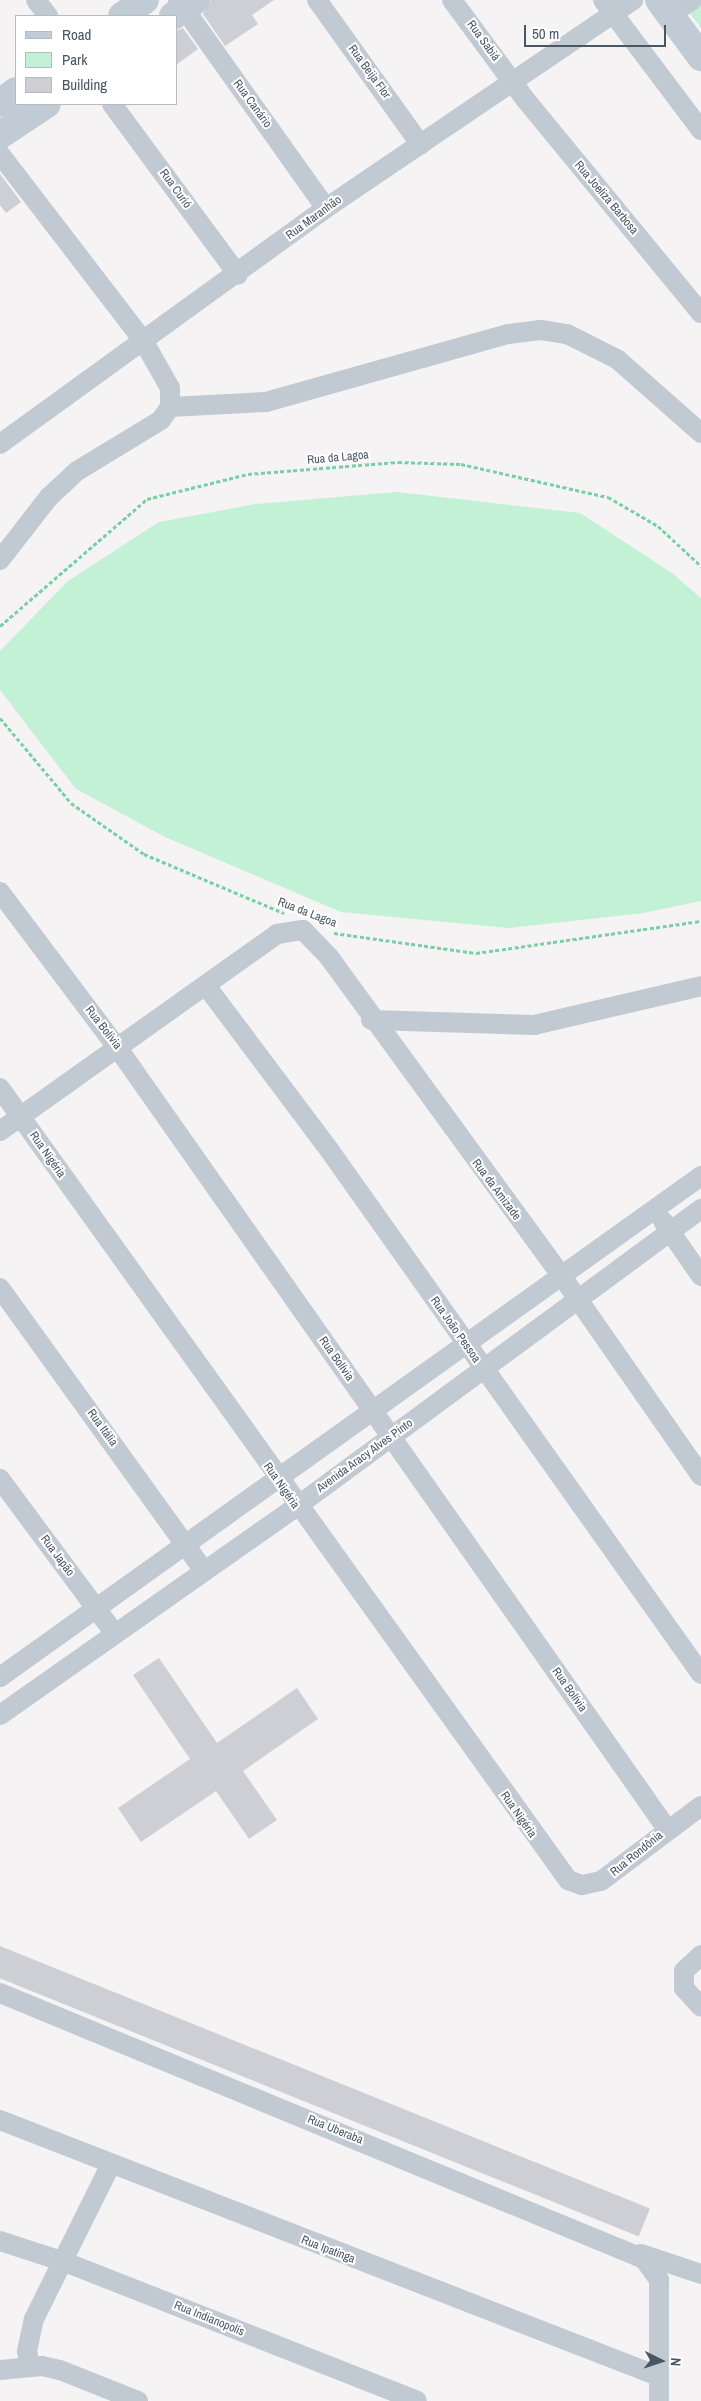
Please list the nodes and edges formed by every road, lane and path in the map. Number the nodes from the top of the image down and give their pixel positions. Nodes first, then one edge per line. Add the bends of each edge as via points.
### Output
1 (36, 0) edge
2 (145, 0) edge
3 (317, 0) edge
4 (452, 0) edge
5 (633, 0) edge
6 (692, 0) edge
7 (183, 6) edge
8 (609, 7) edge
9 (664, 8) edge
10 (47, 15) edge
11 (123, 15) edge
12 (701, 57) edge
13 (513, 82) junction
14 (15, 92) edge
15 (0, 103) edge
16 (46, 105) edge
17 (113, 105) edge
18 (701, 130) edge
19 (421, 145) junction
20 (0, 150) edge
21 (326, 208) junction
22 (238, 275) junction
23 (701, 313) edge
24 (144, 342) junction
25 (170, 407) junction
26 (701, 433) edge
27 (0, 444) edge
28 (0, 560) edge
29 (701, 566) edge
30 (0, 626) edge
31 (0, 718) edge
32 (0, 892) edge
33 (295, 918) dead end
34 (701, 920) edge
35 (329, 931) dead end
36 (701, 986) edge
37 (207, 987) junction
38 (371, 1020) junction
39 (117, 1047) junction
40 (0, 1088) edge
41 (21, 1118) junction
42 (0, 1131) edge
43 (701, 1176) edge
44 (655, 1209) junction
45 (701, 1209) edge
46 (670, 1231) junction
47 (562, 1275) junction
48 (701, 1276) edge
49 (0, 1288) edge
50 (580, 1300) junction
51 (466, 1344) junction
52 (484, 1371) junction
53 (373, 1413) junction
54 (389, 1438) junction
55 (701, 1476) edge
56 (0, 1479) edge
57 (277, 1480) junction
58 (296, 1507) junction
59 (186, 1544) junction
60 (203, 1569) junction
61 (97, 1608) junction
62 (115, 1634) junction
63 (701, 1674) edge
64 (0, 1676) edge
65 (19, 1701) junction
66 (0, 1715) edge
67 (701, 1806) edge
68 (667, 1829) junction
69 (568, 1880) joint
70 (701, 1955) edge
71 (0, 1993) edge
72 (701, 2007) edge
73 (0, 2120) edge
74 (110, 2166) junction
75 (0, 2241) edge
76 (625, 2249) junction
77 (65, 2262) junction
78 (701, 2274) edge
79 (30, 2366) junction
80 (0, 2370) edge
81 (658, 2376) junction
82 (138, 2401) edge
83 (418, 2401) edge
84 (659, 2401) edge

1 - 10 street
2 - 11 street
3 - 19 street, Rua Beija Flor
4 - 13 street, Rua Sabiá
5 - 8 street, Rua Maranhão
6 - 9 street
7 - 21 street, Rua Canário
8 - 13 street, Rua Maranhão
8 - 18 street
9 - 12 street
13 - 19 street, Rua Maranhão
13 - 23 street, Rua Joeliza Barbosa
14 - 15 street
16 - 20 street
17 - 22 street, Rua Curió
19 - 21 street, Rua Maranhão
20 - 24 street
21 - 22 street, Rua Maranhão
22 - 24 street, Rua Maranhão
24 - 25 street via 170,388
24 - 27 street, Rua Maranhão
25 - 26 street via 266,402 508,334 542,330 568,334 605,351
25 - 28 street via 161,420 77,471 50,497
29 - 30 path, Rua da Lagoa via 658,526 608,497 461,464 398,462 248,474 147,499
31 - 33 path, Rua da Lagoa via 71,803 144,854
32 - 39 street, Rua Bolívia
34 - 35 path, Rua da Lagoa via 476,953
36 - 38 street via 534,1025
37 - 38 street, Rua da Amizade via 277,934 297,930 311,934
37 - 39 street
37 - 51 street, Rua João Pessoa
38 - 47 street, Rua da Amizade
39 - 41 street
39 - 53 street, Rua Bolívia
40 - 41 street, Rua Nigéria
41 - 42 street
41 - 57 street, Rua Nigéria
43 - 44 street
44 - 46 street
44 - 47 street
45 - 46 street, Avenida Aracy Alves Pinto
46 - 48 street
46 - 50 street, Avenida Aracy Alves Pinto
47 - 50 street, Rua da Amizade
47 - 51 street
49 - 59 street, Rua Itália
50 - 52 street, Avenida Aracy Alves Pinto
50 - 55 street, Rua da Amizade
51 - 52 street, Rua João Pessoa
51 - 53 street
52 - 54 street, Avenida Aracy Alves Pinto
52 - 63 street, Rua João Pessoa
53 - 54 street, Rua Bolívia
53 - 57 street
54 - 58 street, Avenida Aracy Alves Pinto
54 - 68 street, Rua Bolívia
56 - 61 street, Rua Japão
57 - 58 street, Rua Nigéria
57 - 59 street
58 - 60 street, Avenida Aracy Alves Pinto
58 - 69 street, Rua Nigéria
59 - 60 street, Rua Itália
59 - 61 street
60 - 62 street, Avenida Aracy Alves Pinto
61 - 62 street, Rua Japão
61 - 64 street
62 - 65 street, Avenida Aracy Alves Pinto
64 - 65 street
65 - 66 street, Avenida Aracy Alves Pinto
67 - 68 street, Rua Rondônia
68 - 69 street, Rua Rondônia via 621,1870 601,1882 582,1885
70 - 72 street via 684,1971 684,1988
71 - 76 street, Rua Uberaba
73 - 74 street, Rua Ipatinga
74 - 77 street
74 - 81 street, Rua Ipatinga
75 - 77 street, Rua Indianopolís
76 - 78 street
76 - 81 street, Rua Uberaba via 644,2259 659,2280
77 - 79 street via 29,2333
77 - 83 street, Rua Indianopolís
79 - 80 street
79 - 82 street via 60,2370
81 - 84 street

